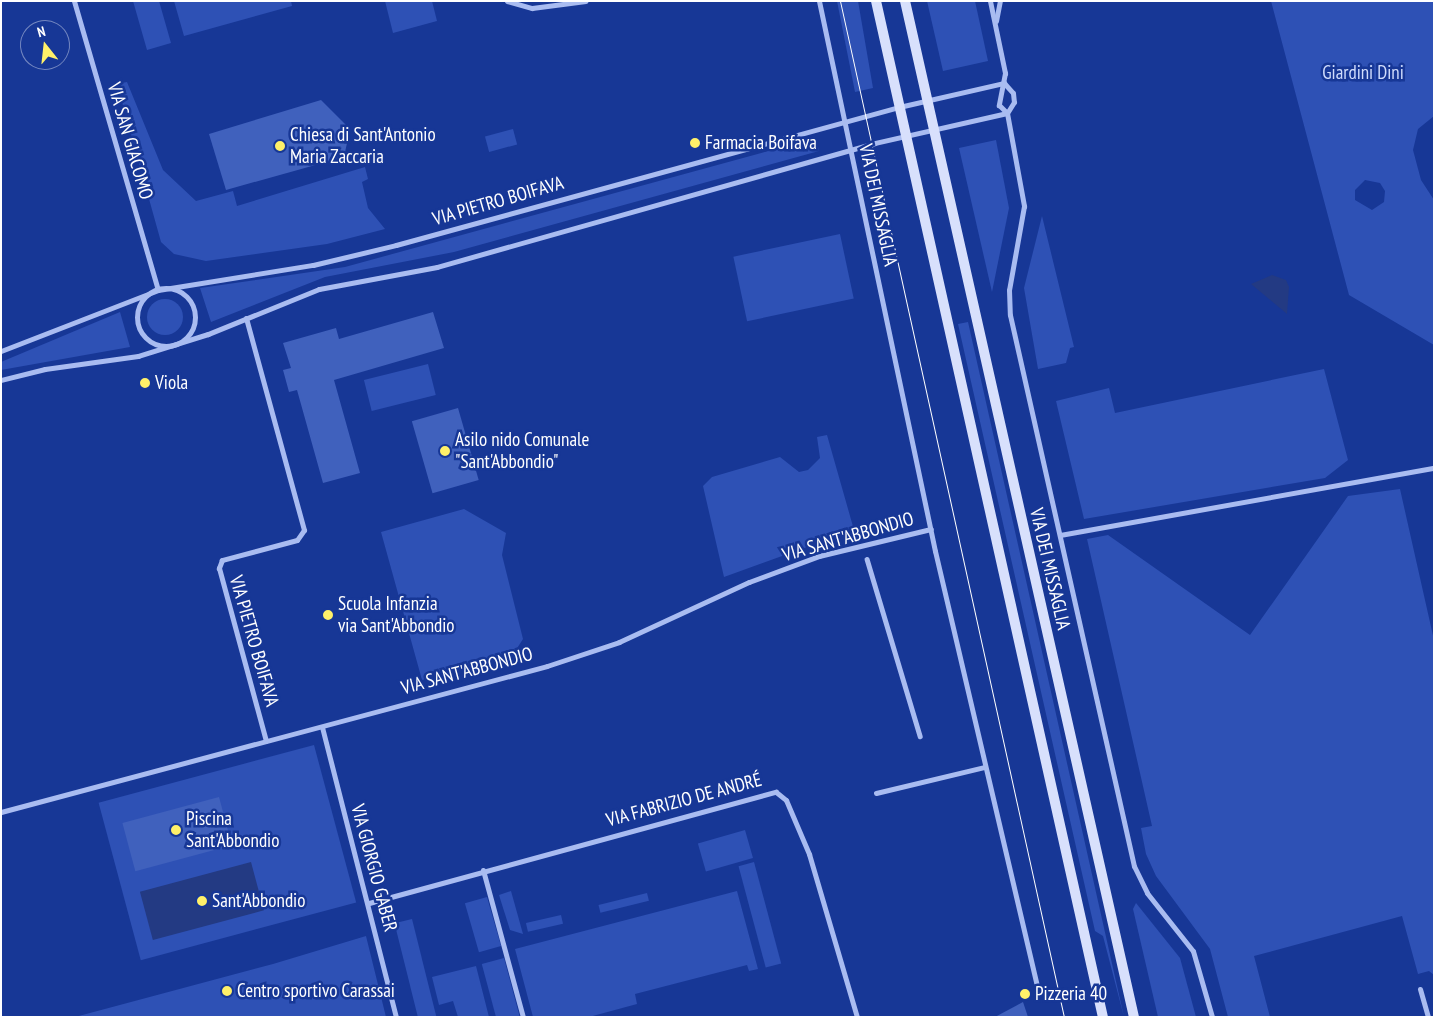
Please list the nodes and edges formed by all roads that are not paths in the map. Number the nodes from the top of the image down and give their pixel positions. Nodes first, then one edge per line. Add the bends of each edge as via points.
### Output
1 (74, 1) edge
2 (507, 1) edge
3 (586, 1) edge
4 (819, 1) edge
5 (876, 1) edge
6 (905, 1) edge
7 (990, 1) edge
8 (1000, 1) edge
9 (996, 26) junction
10 (1004, 83) junction
11 (927, 101) junction
12 (899, 107) junction
13 (1008, 113) junction
14 (843, 121) junction
15 (933, 128) junction
16 (905, 135) junction
17 (848, 150) junction
18 (158, 290) junction
19 (246, 318) junction
20 (175, 345) junction
21 (1, 351) edge
22 (1, 380) edge
23 (1434, 468) edge
24 (931, 529) junction
25 (1060, 535) junction
26 (867, 559) dead end
27 (322, 727) junction
28 (920, 736) dead end
29 (266, 741) junction
30 (984, 767) junction
31 (876, 793) dead end
32 (1, 812) edge
33 (483, 870) junction
34 (369, 903) junction
35 (1420, 989) dead end
36 (1038, 991) dead end
37 (396, 1017) edge
38 (523, 1017) edge
39 (856, 1017) edge
40 (1104, 1017) edge
41 (1134, 1017) edge
42 (1212, 1017) edge
43 (1428, 1017) edge

1 - 18 street, VIA SAN GIACOMO
2 - 3 street via 532,8
4 - 14 street, VIA DEI MISSAGLIA
5 - 12 main road
6 - 11 main road, VIA DEI MISSAGLIA
7 - 9 street, VIA DEI MISSAGLIA
8 - 9 street
9 - 10 street, VIA DEI MISSAGLIA
10 - 11 street
10 - 13 street, VIA DEI MISSAGLIA via 1014,98
10 - 13 street, VIA DEI MISSAGLIA via 999,105
11 - 12 street
11 - 15 main road, VIA DEI MISSAGLIA
12 - 14 street, VIA PIETRO BOIFAVA
12 - 16 main road
13 - 15 street
13 - 25 street, VIA DEI MISSAGLIA via 1024,206 1008,290 1010,316
14 - 17 street, VIA DEI MISSAGLIA
14 - 18 street, VIA PIETRO BOIFAVA via 396,245 304,266
15 - 16 street
15 - 41 main road, VIA DEI MISSAGLIA
16 - 17 street
16 - 40 main road
17 - 19 street via 446,264 319,289
17 - 24 street, VIA DEI MISSAGLIA
18 - 20 street via 175,290 194,308 194,326
18 - 20 street via 140,306 138,322 151,342
18 - 21 street, VIA PIETRO BOIFAVA
19 - 20 street
19 - 29 street, VIA PIETRO BOIFAVA via 304,530 297,540 222,560 219,573
20 - 22 street via 138,356 44,369
23 - 25 street, VIA DEI MISSAGLIA
24 - 27 street, VIA SANT'ABBONDIO via 819,556 601,648
24 - 30 street, VIA DEI MISSAGLIA
25 - 42 street, VIA DEI MISSAGLIA via 1134,866 1147,893 1193,952
26 - 28 street
27 - 29 street, VIA SANT'ABBONDIO
27 - 34 street, VIA GIORGIO GABER
29 - 32 street, VIA SANT'ABBONDIO
30 - 31 street
30 - 36 street, VIA DEI MISSAGLIA
33 - 34 street, VIA FABRIZIO DE ANDRÉ
33 - 38 street
33 - 39 street, VIA FABRIZIO DE ANDRÉ via 776,792 786,800 809,854
34 - 37 street, VIA GIORGIO GABER
35 - 43 street

